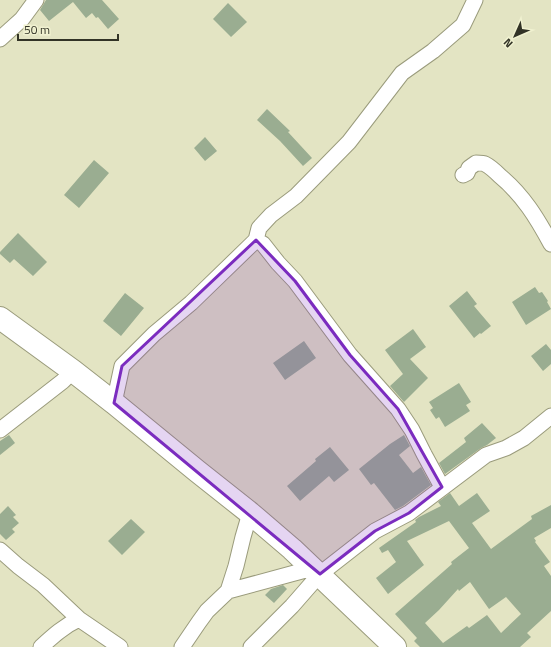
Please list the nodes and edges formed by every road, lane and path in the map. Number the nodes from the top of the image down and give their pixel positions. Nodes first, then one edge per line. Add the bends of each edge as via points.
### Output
1 (36, 0) edge
2 (475, 0) edge
3 (0, 39) edge
4 (463, 175) dead end
5 (256, 240) junction
6 (551, 244) edge
7 (0, 318) edge
8 (73, 371) junction
9 (114, 403) junction
10 (551, 416) edge
11 (0, 430) edge
12 (442, 487) junction
13 (250, 513) junction
14 (0, 550) edge
15 (316, 571) junction
16 (228, 591) junction
17 (79, 619) junction
18 (41, 647) edge
19 (120, 647) edge
20 (182, 647) edge
21 (251, 647) edge
22 (395, 647) edge

1 - 3 street via 22,19
2 - 5 street via 463,25 433,51 402,72 349,142 296,196 271,215 259,228
4 - 6 street via 476,163 485,164 497,173 525,202
5 - 9 street via 122,366
5 - 12 street via 263,244 295,281 350,355 398,410 412,430
7 - 8 street
8 - 9 street
8 - 11 street
9 - 13 street
10 - 12 street via 524,438 486,455
12 - 15 street via 409,512 375,531
13 - 15 street
13 - 16 street
14 - 17 street
15 - 16 street
15 - 21 street via 292,606
15 - 22 street
16 - 20 street via 207,611
17 - 18 street via 67,625
17 - 19 street

